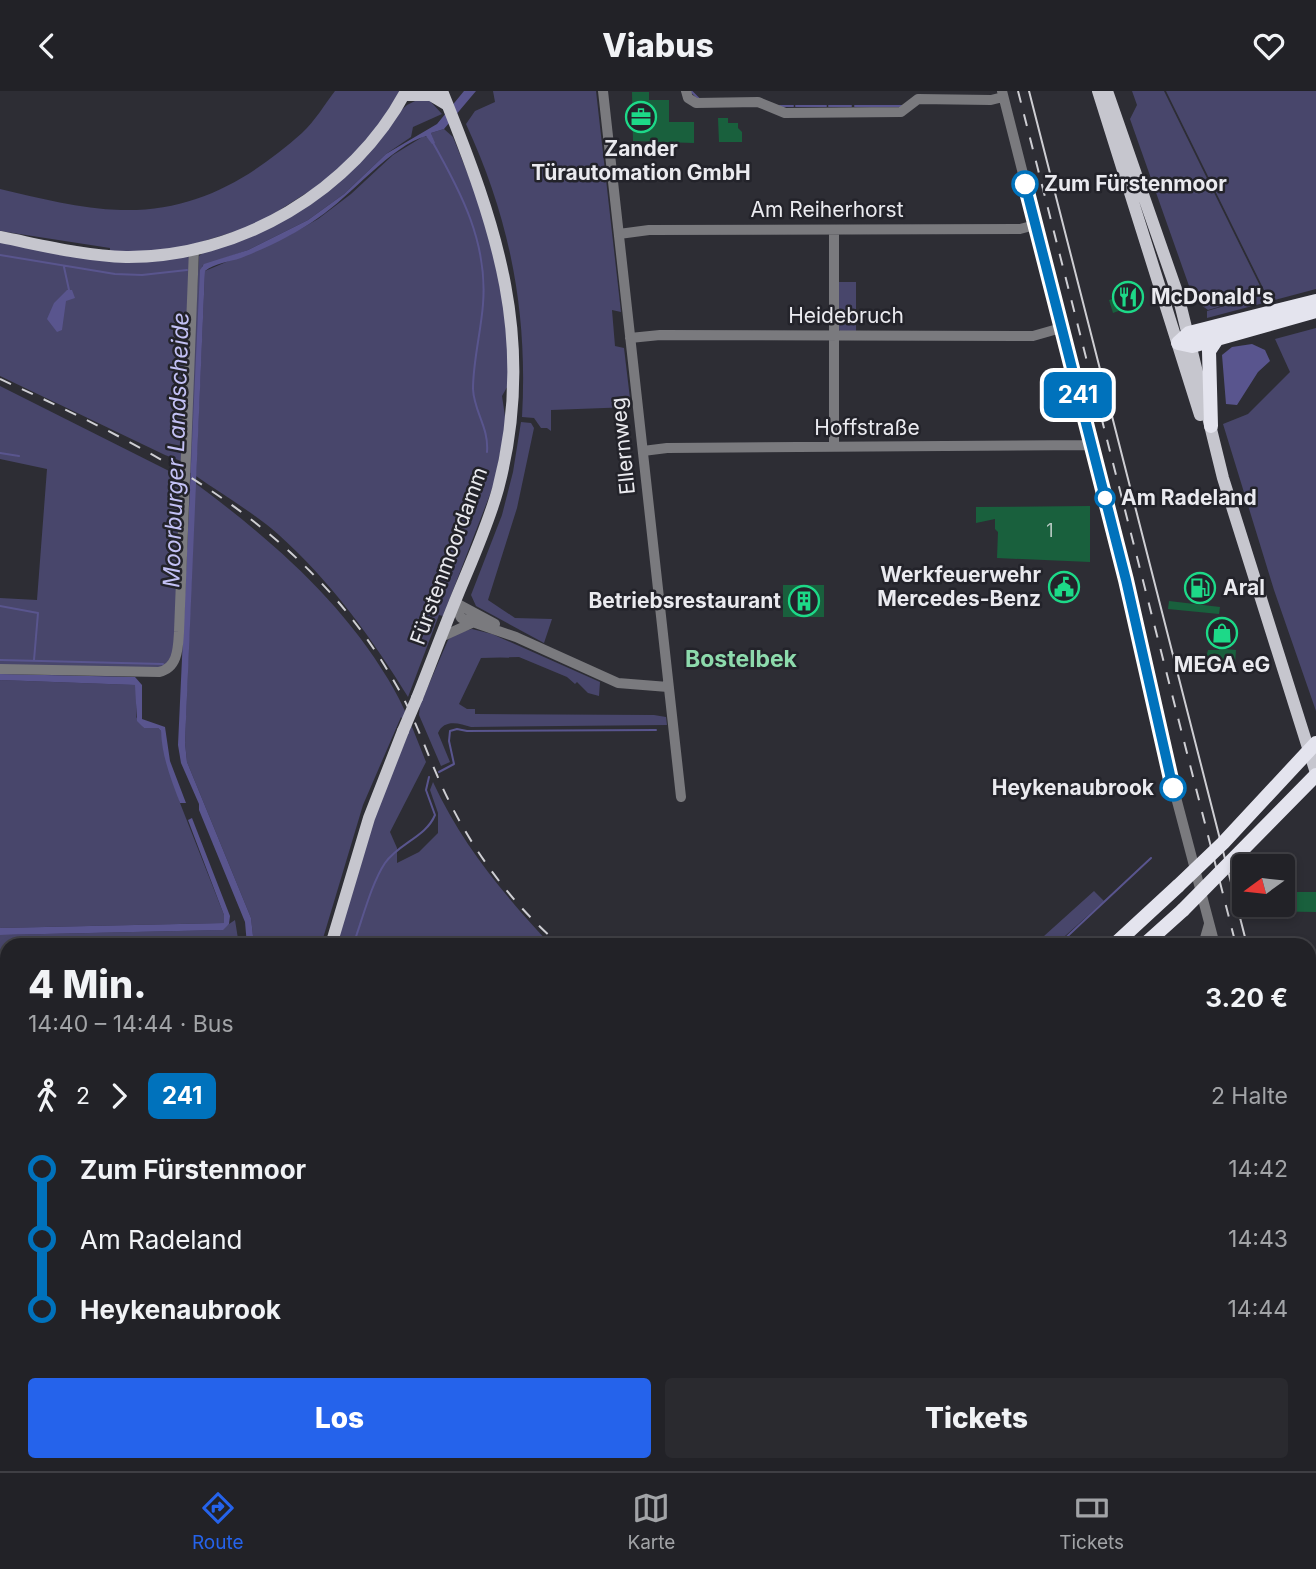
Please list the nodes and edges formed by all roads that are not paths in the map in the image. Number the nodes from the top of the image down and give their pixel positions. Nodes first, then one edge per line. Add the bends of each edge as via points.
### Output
1 (603, 91) edge
2 (685, 91) edge
3 (1098, 91) edge
4 (1107, 91) edge
5 (407, 94) edge
6 (1002, 94) edge
7 (917, 95) edge
8 (442, 98) edge
9 (1035, 226) junction
10 (834, 230) junction
11 (619, 234) junction
12 (0, 237) edge
13 (194, 249) junction
14 (1316, 301) edge
15 (1316, 311) edge
16 (1062, 328) junction
17 (835, 335) junction
18 (630, 338) junction
19 (1217, 339) junction
20 (1187, 341) junction
21 (1211, 426) junction
22 (1091, 445) junction
23 (834, 447) junction
24 (642, 451) junction
25 (1223, 478) junction
26 (454, 602) junction
27 (474, 622) junction
28 (441, 637) junction
29 (516, 637) junction
30 (0, 669) edge
31 (668, 687) junction
32 (1316, 743) edge
33 (1316, 774) edge
34 (681, 797) dead end
35 (1209, 924) junction
36 (333, 938) edge
37 (1122, 938) edge
38 (1152, 938) edge
39 (1205, 938) edge
40 (1213, 938) edge

1 - 11 street, Ellernweg
2 - 7 street via 694,103 758,102 785,113 903,111
3 - 20 main road
4 - 20 main road
5 - 8 main road
5 - 13 main road via 371,141 320,191 261,226
6 - 7 street via 990,100
6 - 9 street
8 - 26 main road, Fürstenmoordamm via 496,239 507,288 513,368 508,441 497,491
9 - 10 street, Am Reiherhorst
9 - 16 street
10 - 11 street, Am Reiherhorst
10 - 17 street
11 - 18 street, Ellernweg
12 - 13 main road via 109,256
13 - 30 street via 175,659 167,670 155,673
14 - 20 highway
15 - 19 highway
16 - 17 street, Heidebruch via 1032,336
16 - 22 street
17 - 18 street, Heidebruch
17 - 23 street
18 - 24 street, Ellernweg
19 - 20 highway
19 - 21 highway via 1209,351
20 - 21 main road
20 - 25 main road via 1205,429
21 - 25 main road
22 - 23 street, Hoffstraße
22 - 35 street
23 - 24 street, Hoffstraße
24 - 31 street, Ellernweg
25 - 33 main road
26 - 27 street via 459,616
26 - 28 main road, Fürstenmoordamm
26 - 29 street
27 - 28 street
27 - 29 street
28 - 36 main road, Fürstenmoordamm, bridge via 369,818
29 - 31 street via 618,683
31 - 34 street, Ellernweg
32 - 37 highway, bridge via 1223,843
33 - 38 highway, bridge via 1238,857
35 - 39 street
35 - 40 street

